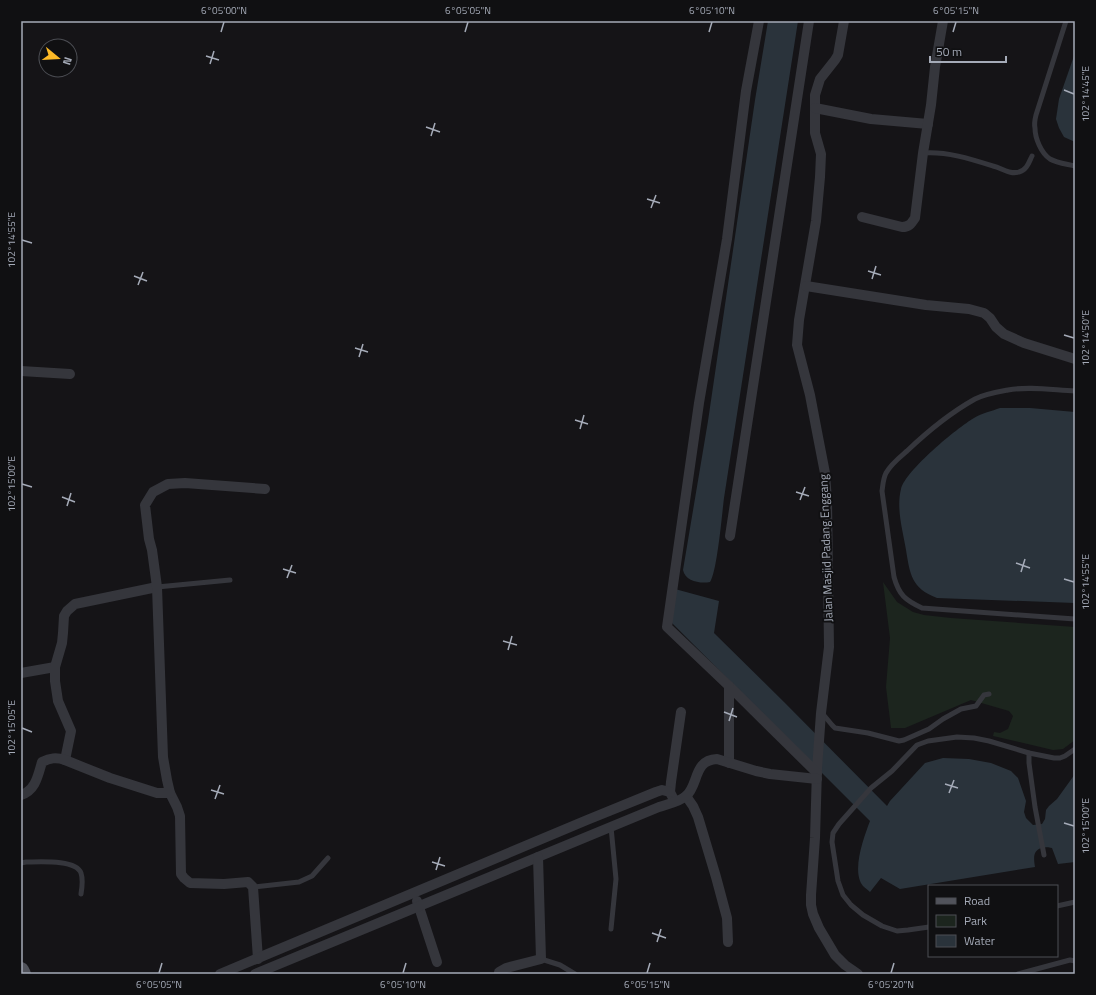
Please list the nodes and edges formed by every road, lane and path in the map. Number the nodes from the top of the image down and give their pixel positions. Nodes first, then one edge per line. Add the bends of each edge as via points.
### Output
1 (759, 21) edge
2 (809, 21) edge
3 (844, 21) edge
4 (943, 21) edge
5 (1066, 21) edge
6 (815, 108) junction
7 (928, 124) junction
8 (923, 153) junction
9 (1032, 156) dead end
10 (1075, 166) edge
11 (862, 217) dead end
12 (806, 286) junction
13 (1075, 359) edge
14 (21, 371) edge
15 (70, 374) dead end
16 (1075, 391) edge
17 (265, 489) dead end
18 (730, 536) dead end
19 (230, 580) dead end
20 (157, 588) junction
21 (1075, 619) edge
22 (55, 667) junction
23 (21, 673) edge
24 (729, 686) junction
25 (989, 694) dead end
26 (681, 712) dead end
27 (821, 712) junction
28 (1075, 749) edge
29 (1029, 753) junction
30 (64, 760) junction
31 (729, 763) junction
32 (817, 774) junction
33 (170, 793) junction
34 (21, 795) edge
35 (686, 796) junction
36 (673, 797) junction
37 (611, 827) junction
38 (1044, 855) dead end
39 (538, 857) junction
40 (328, 858) dead end
41 (21, 862) edge
42 (253, 888) junction
43 (414, 893) junction
44 (81, 894) dead end
45 (1075, 902) edge
46 (418, 906) junction
47 (1058, 906) edge
48 (928, 927) edge
49 (611, 929) dead end
50 (728, 942) dead end
51 (258, 959) junction
52 (541, 959) junction
53 (1075, 961) edge
54 (437, 962) dead end
55 (21, 970) edge
56 (260, 973) edge
57 (23, 974) edge
58 (220, 974) edge
59 (499, 974) edge
60 (575, 974) edge
61 (858, 974) edge
62 (1018, 974) edge

1 - 24 street via 746,91 727,238 699,403 667,627
2 - 18 street
3 - 6 street, Jalan Masjid Padang Enggang via 838,54 820,79 815,96
4 - 7 street
5 - 10 lane via 1034,128 1037,141 1050,159
6 - 7 street via 871,119
6 - 12 street, Jalan Masjid Padang Enggang via 815,133 821,154 821,171
7 - 8 street
8 - 9 lane via 946,154 995,166 1010,173 1024,170
8 - 11 street via 916,218 911,225 902,227
12 - 13 street via 984,313 1004,334
12 - 27 street, Jalan Masjid Padang Enggang via 797,345 825,473 827,501 829,647
14 - 15 street
16 - 21 lane via 1024,388 977,399 926,433 893,464 886,473 882,491 894,577 897,588 905,598 922,608
17 - 20 street via 185,483 168,484 153,492 145,505
19 - 20 lane
20 - 22 street via 70,607 64,616 64,633
20 - 33 street via 164,756
22 - 23 street
22 - 30 street via 58,701 71,731
24 - 31 street
24 - 32 street
25 - 27 lane via 984,695 976,706 961,709 929,729 899,741 835,728
26 - 36 street via 674,758
27 - 32 street, Jalan Masjid Padang Enggang
28 - 29 lane via 1060,758
29 - 38 lane
29 - 48 lane via 974,738 957,737 917,745 871,788 833,833 838,881 843,895 851,905 882,926 897,931
30 - 33 street via 156,793
30 - 34 street via 50,758 42,762 32,789
31 - 32 street via 770,774
31 - 35 street via 717,759 704,763
32 - 61 street, Jalan Masjid Padang Enggang via 811,905 819,928 834,954
33 - 42 street via 180,816 181,874 184,878 190,883 248,882
35 - 36 street
35 - 50 street via 698,817 716,877 727,918
36 - 37 street via 659,807
36 - 43 street via 662,790 656,792
37 - 39 street
37 - 49 lane via 616,879
39 - 46 street
39 - 52 street
40 - 42 lane via 312,876 299,882
41 - 44 lane via 73,865 82,873
42 - 51 street
43 - 46 street
43 - 51 street
45 - 47 lane
46 - 54 street
46 - 56 street
51 - 58 street
52 - 59 street via 506,968
52 - 60 lane via 560,965
53 - 62 lane via 1070,960
55 - 57 main road

